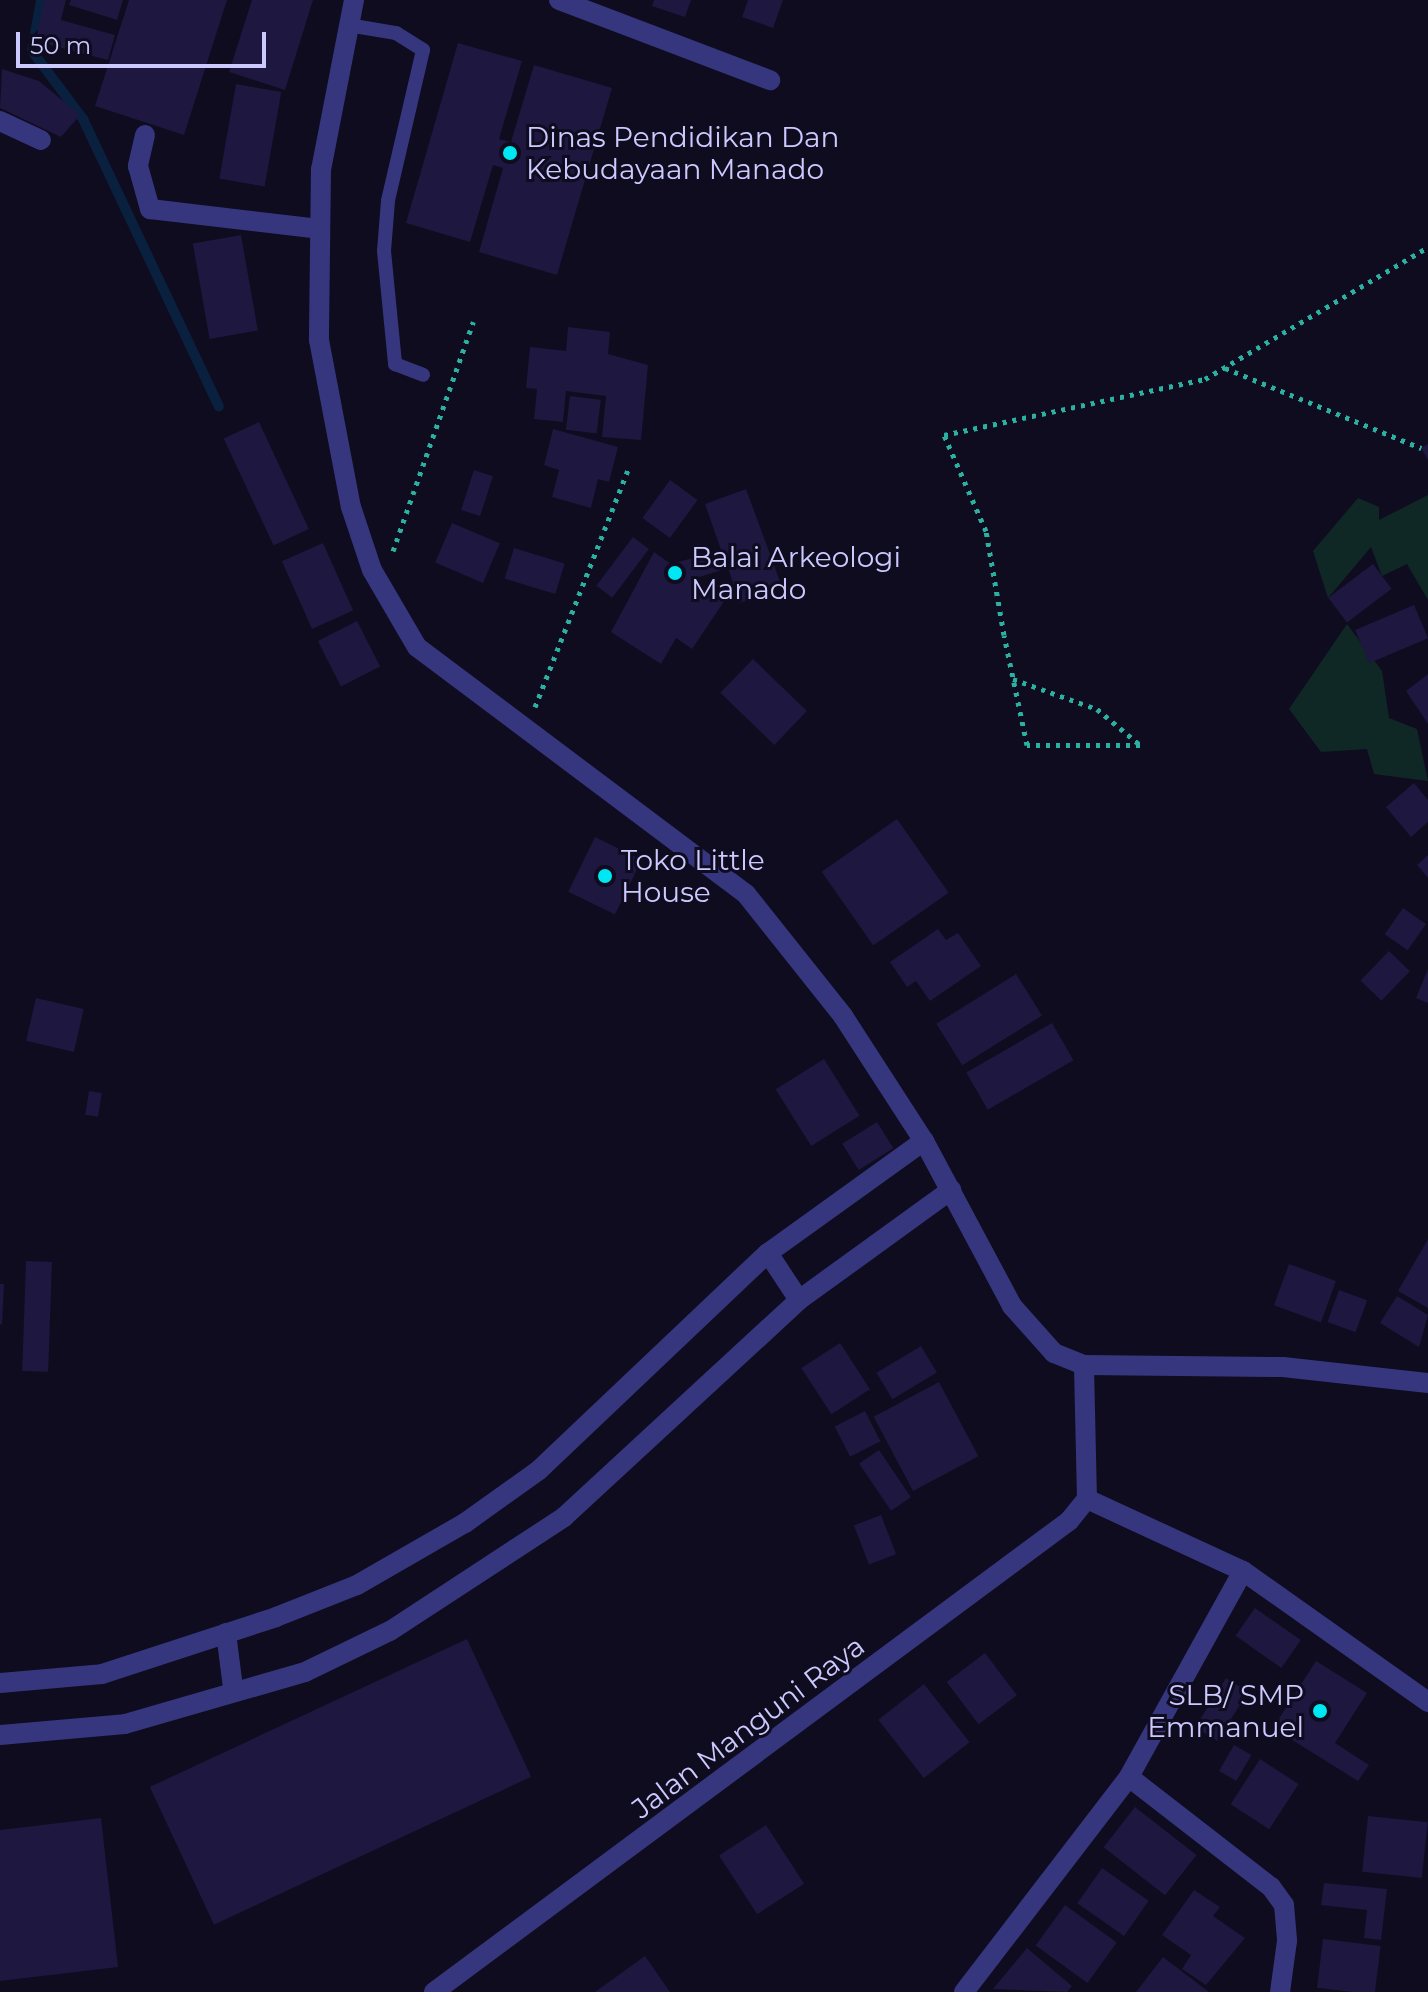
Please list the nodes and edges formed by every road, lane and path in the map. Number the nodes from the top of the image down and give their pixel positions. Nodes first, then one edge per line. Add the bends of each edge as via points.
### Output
1 (354, 0) edge
2 (559, 0) edge
3 (348, 25) junction
4 (770, 80) dead end
5 (0, 121) edge
6 (145, 135) dead end
7 (41, 140) dead end
8 (319, 229) junction
9 (1428, 247) edge
10 (473, 322) dead end
11 (1224, 368) junction
12 (423, 375) dead end
13 (1421, 448) dead end
14 (629, 467) dead end
15 (372, 570) junction
16 (1013, 679) junction
17 (524, 734) junction
18 (924, 1141) junction
19 (951, 1190) junction
20 (768, 1253) junction
21 (799, 1300) junction
22 (1084, 1365) junction
23 (1428, 1383) edge
24 (1087, 1499) junction
25 (1243, 1571) junction
26 (226, 1633) junction
27 (0, 1683) edge
28 (233, 1688) junction
29 (1428, 1702) edge
30 (0, 1735) edge
31 (1129, 1777) junction
32 (1277, 1989) edge
33 (434, 1992) edge
34 (964, 1992) edge

1 - 3 street
2 - 4 street
3 - 8 street via 321,169
3 - 12 lane via 396,33 423,50 388,201 384,251 395,364
5 - 7 street
6 - 8 street via 138,166 150,209
8 - 15 street via 319,340 331,423
9 - 11 path
10 - 15 path via 396,548
11 - 13 path
11 - 16 path via 1205,379 944,435 986,531
14 - 17 path
15 - 17 street via 417,647
16 - 16 path via 1027,745 1140,745 1097,709
17 - 18 street via 746,894 843,1016
18 - 19 street
18 - 20 street
19 - 21 street
19 - 22 street via 1012,1306 1054,1353
20 - 21 street
20 - 26 street via 539,1470 465,1523 357,1585
21 - 28 street via 564,1517 477,1579 305,1672
22 - 23 street via 1283,1367
22 - 24 street
24 - 25 street
24 - 33 street, Jalan Manguni Raya via 1069,1521 862,1678
25 - 29 street
25 - 31 street
26 - 27 street via 102,1674
26 - 28 street
28 - 30 street via 125,1724
31 - 32 street via 1271,1887 1284,1905 1287,1941
31 - 34 street

